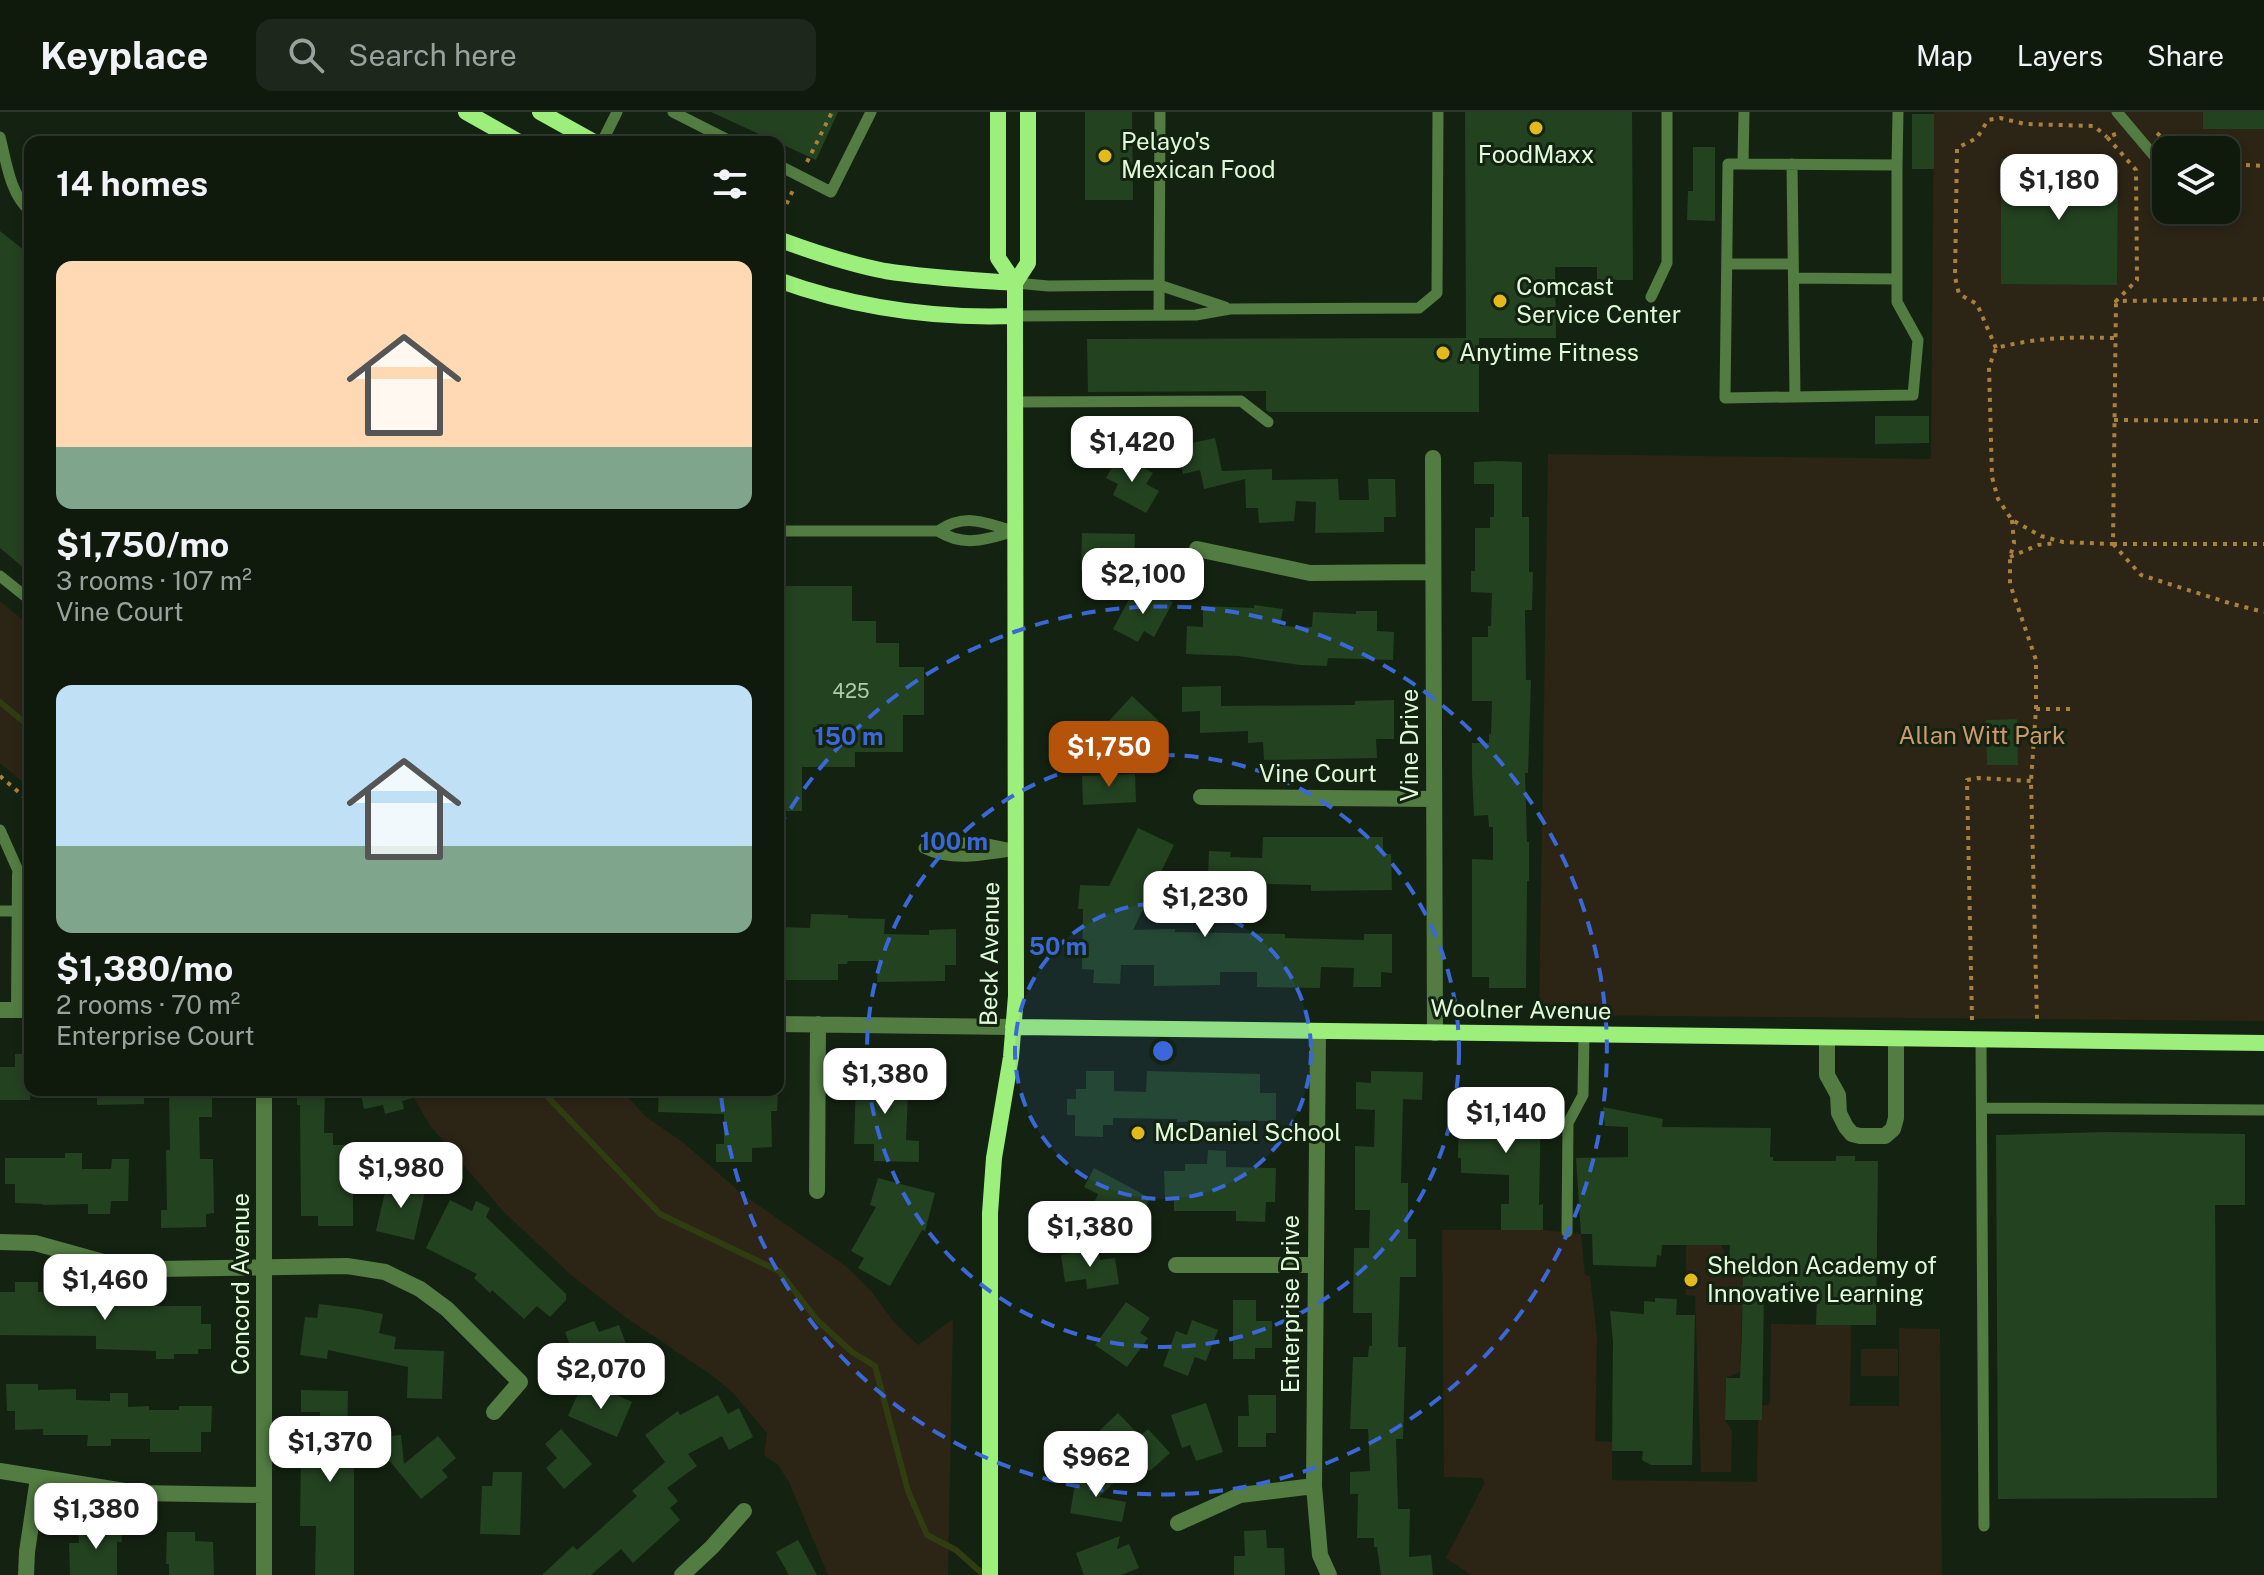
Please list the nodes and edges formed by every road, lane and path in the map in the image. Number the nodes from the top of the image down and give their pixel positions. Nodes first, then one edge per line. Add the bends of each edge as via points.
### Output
1 (466, 112) edge
2 (540, 112) edge
3 (617, 112) edge
4 (673, 112) edge
5 (871, 112) edge
6 (998, 112) edge
7 (1028, 112) edge
8 (1160, 112) edge
9 (1438, 112) edge
10 (1667, 112) edge
11 (1744, 112) edge
12 (1898, 112) edge
13 (2117, 112) edge
14 (2131, 129) junction
15 (508, 136) edge
16 (583, 136) edge
17 (605, 136) edge
18 (720, 136) edge
19 (2160, 136) edge
20 (0, 137) edge
21 (2107, 137) junction
22 (2152, 154) edge
23 (1743, 164) junction
24 (1792, 164) junction
25 (1897, 165) junction
26 (2240, 165) edge
27 (2264, 166) edge
28 (784, 168) edge
29 (4, 169) edge
30 (24, 206) edge
31 (784, 241) edge
32 (1727, 264) junction
33 (1793, 264) junction
34 (1794, 278) junction
35 (1897, 279) junction
36 (784, 282) edge
37 (1015, 283) junction
38 (1159, 285) junction
39 (1651, 297) dead end
40 (2264, 299) edge
41 (2116, 301) junction
42 (1230, 309) junction
43 (1159, 315) junction
44 (1015, 316) junction
45 (2114, 338) junction
46 (1996, 348) junction
47 (1795, 397) junction
48 (1015, 402) junction
49 (2114, 420) junction
50 (2264, 421) edge
51 (1268, 422) dead end
52 (1433, 458) dead end
53 (2012, 520) junction
54 (784, 531) edge
55 (938, 531) junction
56 (1015, 531) junction
57 (2063, 542) junction
58 (2113, 544) junction
59 (2264, 544) edge
60 (1197, 549) dead end
61 (2010, 557) junction
62 (1433, 572) junction
63 (0, 576) edge
64 (24, 595) edge
65 (2264, 612) edge
66 (2036, 709) junction
67 (2076, 709) dead end
68 (0, 776) edge
69 (2031, 781) junction
70 (24, 797) edge
71 (1201, 797) dead end
72 (1434, 799) junction
73 (0, 830) edge
74 (1016, 850) junction
75 (20, 875) joint
76 (0, 911) edge
77 (20, 911) junction
78 (24, 990) edge
79 (0, 1010) edge
80 (24, 1010) edge
81 (1972, 1020) dead end
82 (2037, 1020) dead end
83 (784, 1024) edge
84 (818, 1024) junction
85 (1013, 1027) junction
86 (1318, 1032) junction
87 (1435, 1033) junction
88 (1584, 1035) junction
89 (1827, 1039) junction
90 (1896, 1039) junction
91 (1981, 1039) junction
92 (2264, 1043) edge
93 (264, 1096) edge
94 (1982, 1108) junction
95 (2264, 1110) edge
96 (817, 1191) dead end
97 (1567, 1232) dead end
98 (0, 1242) edge
99 (1176, 1265) dead end
100 (1315, 1265) junction
101 (265, 1267) junction
102 (494, 1412) dead end
103 (0, 1471) edge
104 (38, 1478) junction
105 (1314, 1486) junction
106 (263, 1495) junction
107 (744, 1511) dead end
108 (1178, 1523) dead end
109 (1984, 1526) dead end
110 (26, 1575) edge
111 (264, 1575) edge
112 (682, 1575) edge
113 (990, 1575) edge
114 (1329, 1575) edge

1 - 15 street
2 - 16 street
3 - 17 lane
4 - 18 lane
5 - 28 lane via 831,192
6 - 37 street, Beck Avenue via 998,258
7 - 37 street, Beck Avenue via 1028,263
8 - 38 lane
9 - 42 lane via 1437,293 1419,308
10 - 39 lane via 1667,263
11 - 23 lane
12 - 25 lane
13 - 14 lane
14 - 19 path via 2147,124
14 - 21 path
14 - 22 lane
20 - 29 lane
21 - 41 path via 2136,170 2137,280
21 - 46 path via 2094,126 2000,118 1988,120 1977,138 1957,148 1955,277 1959,294 1977,304
23 - 24 lane
23 - 32 lane via 1728,164
24 - 25 lane
24 - 33 lane
25 - 35 lane
26 - 27 path
29 - 30 lane
31 - 37 street via 882,270
32 - 33 lane
32 - 47 lane via 1725,398
33 - 34 lane
34 - 35 lane
34 - 47 lane
35 - 47 lane via 1897,302 1918,340 1913,395
36 - 44 street via 908,313
37 - 38 lane
37 - 44 street, Beck Avenue
38 - 42 lane
38 - 43 lane
40 - 41 path
41 - 45 path
42 - 43 lane
43 - 44 lane
44 - 48 street, Beck Avenue
45 - 46 path via 2053,337
45 - 49 path
46 - 53 path via 1989,367 1992,477
48 - 51 lane via 1241,401
48 - 56 street, Beck Avenue
49 - 50 path
49 - 58 path
52 - 62 street, Vine Drive
53 - 57 path
53 - 61 path
54 - 55 lane
55 - 56 lane via 967,541
55 - 56 lane via 953,521 981,521
56 - 74 street, Beck Avenue
57 - 58 path
57 - 61 path
58 - 59 path
58 - 65 path via 2141,575
60 - 62 street via 1310,573
61 - 66 path via 2010,584 2036,660
62 - 72 street, Vine Drive
63 - 64 lane
66 - 67 path
66 - 69 path
68 - 70 path
69 - 81 path via 1967,780
69 - 82 path
71 - 72 street, Vine Court
72 - 87 street, Vine Drive
73 - 75 lane
74 - 74 lane via 982,843 924,848 939,855
74 - 85 street, Beck Avenue
75 - 77 street
76 - 77 lane
77 - 78 street
79 - 80 street
83 - 84 street, Woolner Avenue
84 - 85 street, Woolner Avenue
84 - 96 street
85 - 86 street, Woolner Avenue
85 - 113 street, Beck Avenue via 990,1213
86 - 87 street, Woolner Avenue
86 - 100 street, Enterprise Drive
87 - 88 street, Woolner Avenue
88 - 89 street, Woolner Avenue
88 - 97 lane via 1583,1095 1568,1123
89 - 90 street, Woolner Avenue
89 - 90 street via 1827,1075 1838,1095 1839,1113 1852,1134 1869,1137 1885,1136 1893,1129
90 - 91 street, Woolner Avenue
91 - 92 street, Woolner Avenue
91 - 94 lane
93 - 101 street, Concord Avenue
94 - 95 lane
94 - 109 lane
98 - 101 street via 35,1243 107,1263 156,1269
99 - 100 street
100 - 105 street, Enterprise Drive
101 - 102 street via 347,1266 385,1272 420,1289 520,1382
101 - 106 street, Concord Avenue
103 - 104 street
104 - 106 street via 137,1493
104 - 110 street
105 - 108 street via 1240,1495
105 - 114 street, Enterprise Drive via 1320,1555
106 - 111 street, Concord Avenue
107 - 112 street

